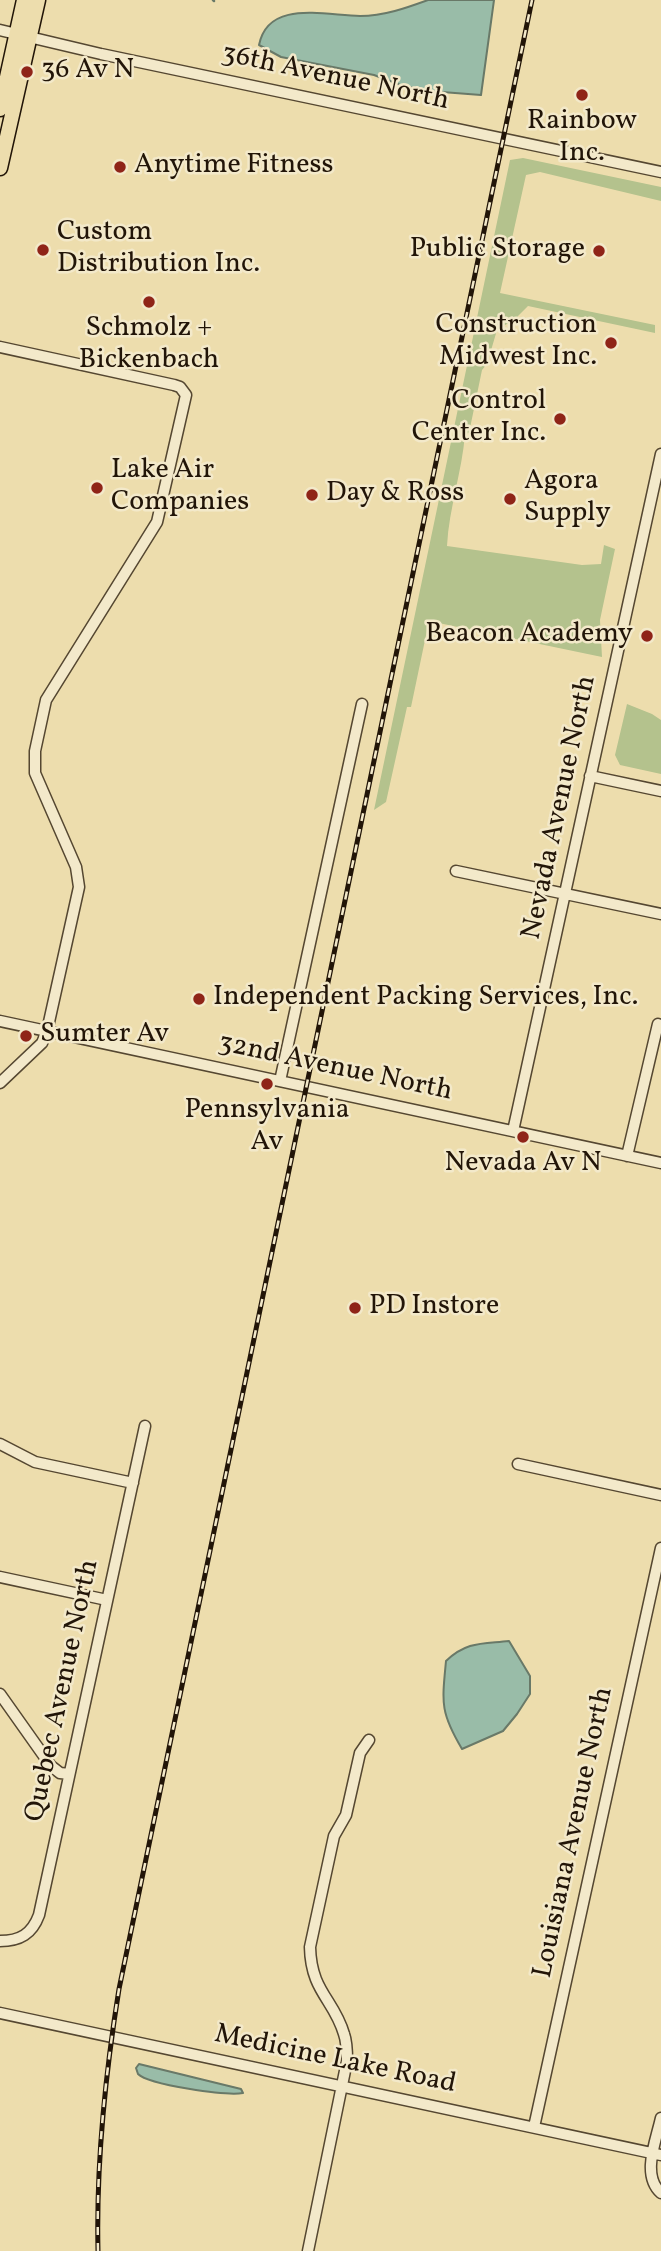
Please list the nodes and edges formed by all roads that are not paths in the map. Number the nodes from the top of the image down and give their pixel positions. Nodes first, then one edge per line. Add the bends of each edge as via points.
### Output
1 (24, 0) edge
2 (38, 0) edge
3 (0, 30) edge
4 (23, 36) junction
5 (0, 109) edge
6 (0, 168) edge
7 (661, 172) edge
8 (0, 347) edge
9 (661, 454) edge
10 (362, 704) dead end
11 (590, 776) junction
12 (661, 791) edge
13 (456, 871) dead end
14 (565, 894) junction
15 (661, 914) edge
16 (0, 1021) edge
17 (658, 1024) dead end
18 (47, 1031) junction
19 (279, 1080) junction
20 (0, 1083) edge
21 (513, 1131) junction
22 (627, 1156) junction
23 (661, 1163) edge
24 (145, 1426) dead end
25 (0, 1444) edge
26 (517, 1464) dead end
27 (133, 1483) junction
28 (661, 1495) edge
29 (661, 1548) edge
30 (0, 1577) edge
31 (107, 1600) junction
32 (647, 1612) junction
33 (661, 1615) edge
34 (0, 1694) edge
35 (369, 1740) dead end
36 (69, 1774) junction
37 (0, 1941) edge
38 (0, 2013) edge
39 (342, 2086) junction
40 (661, 2118) edge
41 (534, 2127) junction
42 (657, 2154) edge
43 (661, 2193) edge
44 (308, 2251) edge

1 - 4 main road
2 - 4 main road
3 - 4 street, 36th Avenue North
4 - 5 main road
4 - 6 main road
4 - 7 street, 36th Avenue North
8 - 18 street via 174,385 186,395 157,522 46,699 35,773 76,867 79,887
9 - 11 street, Nevada Avenue North
10 - 19 street
11 - 12 street
11 - 14 street, Nevada Avenue North
13 - 14 street
14 - 15 street
14 - 21 street, Nevada Avenue North
16 - 18 street, 32nd Avenue North
17 - 22 street
18 - 19 street, 32nd Avenue North
18 - 20 street via 43,1043
19 - 21 street, 32nd Avenue North
21 - 22 street, 32nd Avenue North
22 - 23 street, 32nd Avenue North
24 - 27 street, Quebec Avenue North
25 - 27 street via 35,1462
26 - 28 street
27 - 31 street, Quebec Avenue North
29 - 32 street, Louisiana Avenue North
30 - 31 street
31 - 36 street, Quebec Avenue North
32 - 33 street
32 - 41 street, Louisiana Avenue North
34 - 36 street via 51,1766
35 - 39 street via 360,1753 346,1815 334,1836 310,1947 314,1979 344,2033 347,2061
36 - 37 street, Quebec Avenue North via 35,1926 21,1938
38 - 39 street, Medicine Lake Road
39 - 41 street, Medicine Lake Road
39 - 44 street
40 - 42 street
41 - 42 street, Medicine Lake Road
42 - 43 street via 650,2179

